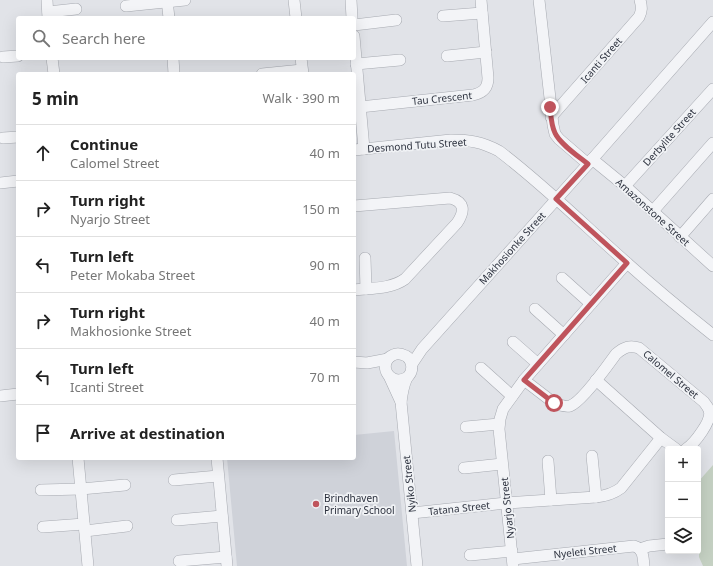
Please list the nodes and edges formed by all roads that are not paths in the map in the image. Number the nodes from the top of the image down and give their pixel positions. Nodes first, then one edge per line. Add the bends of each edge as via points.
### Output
1 (47, 0) edge
2 (185, 0) edge
3 (294, 0) edge
4 (351, 0) edge
5 (481, 0) edge
6 (539, 0) edge
7 (640, 0) edge
8 (167, 1) edge
9 (126, 6) dead end
10 (76, 9) dead end
11 (482, 13) junction
12 (48, 15) edge
13 (169, 16) edge
14 (296, 16) edge
15 (352, 16) edge
16 (443, 16) dead end
17 (396, 20) dead end
18 (713, 22) edge
19 (356, 25) edge
20 (486, 52) junction
21 (16, 56) edge
22 (447, 56) dead end
23 (3, 58) dead end
24 (52, 60) edge
25 (173, 60) edge
26 (301, 60) edge
27 (356, 60) edge
28 (400, 60) dead end
29 (356, 64) junction
30 (54, 72) edge
31 (174, 72) edge
32 (302, 72) edge
33 (713, 88) edge
34 (360, 107) junction
35 (551, 117) junction
36 (16, 137) edge
37 (3, 138) dead end
38 (713, 143) edge
39 (359, 150) edge
40 (590, 161) junction
41 (16, 181) edge
42 (0, 183) edge
43 (625, 186) junction
44 (556, 199) junction
45 (713, 199) edge
46 (356, 206) edge
47 (653, 211) junction
48 (680, 236) junction
49 (365, 258) dead end
50 (627, 263) junction
51 (713, 266) edge
52 (562, 278) dead end
53 (366, 289) junction
54 (356, 290) edge
55 (591, 304) junction
56 (535, 309) dead end
57 (564, 335) junction
58 (713, 335) edge
59 (513, 342) dead end
60 (422, 348) junction
61 (402, 354) junction
62 (388, 359) junction
63 (356, 362) edge
64 (367, 363) junction
65 (412, 364) junction
66 (538, 364) junction
67 (481, 368) dead end
68 (388, 374) junction
69 (406, 378) junction
70 (524, 380) junction
71 (596, 380) junction
72 (16, 394) edge
73 (0, 396) edge
74 (512, 396) junction
75 (400, 402) junction
76 (500, 424) junction
77 (466, 427) dead end
78 (661, 438) junction
79 (672, 446) edge
80 (690, 446) edge
81 (592, 456) dead end
82 (78, 460) edge
83 (216, 460) edge
84 (548, 461) dead end
85 (502, 464) junction
86 (464, 468) dead end
87 (218, 476) junction
88 (174, 480) dead end
89 (125, 485) dead end
90 (81, 489) junction
91 (41, 490) dead end
92 (596, 497) junction
93 (551, 500) junction
94 (506, 503) junction
95 (412, 514) junction
96 (222, 516) junction
97 (177, 520) dead end
98 (128, 526) dead end
99 (43, 527) dead end
100 (85, 527) junction
101 (665, 544) edge
102 (640, 549) junction
103 (470, 555) dead end
104 (512, 558) edge
105 (226, 561) edge
106 (179, 562) dead end
107 (88, 566) edge
108 (417, 566) edge
109 (644, 566) edge

1 - 12 street
2 - 8 street
3 - 14 street
4 - 15 street
5 - 11 street, Tau Crescent
6 - 35 street
7 - 35 street, Icanti Street via 642,6 639,17
8 - 9 street
8 - 13 street
10 - 12 street
11 - 16 street
11 - 20 street, Tau Crescent
17 - 19 street
18 - 40 street, Makhosionke Street
20 - 22 street
20 - 34 street, Tau Crescent via 488,84 483,92
21 - 23 street
24 - 30 street
25 - 31 street
26 - 32 street
27 - 29 street
28 - 29 street
29 - 34 street
33 - 43 street, Derbylite Street
34 - 39 street
35 - 40 street via 555,134 559,139
36 - 37 street
38 - 47 street
39 - 44 street, Desmond Tutu Street via 451,140 475,141 499,151
40 - 43 street, Amazonstone Street
40 - 44 street, Makhosionke Street
41 - 42 street
43 - 47 street, Amazonstone Street
44 - 50 street, Desmond Tutu Street
44 - 60 street, Makhosionke Street
45 - 48 street
46 - 53 street via 450,198 459,202 463,209 457,223 405,279 393,286
47 - 48 street, Amazonstone Street
48 - 51 street, Amazonstone Street
49 - 53 street
50 - 55 street, Nyarjo Street
50 - 58 street, Desmond Tutu Street
52 - 55 street
53 - 54 street
55 - 57 street, Nyarjo Street
56 - 57 street
57 - 66 street, Nyarjo Street
59 - 66 street
60 - 61 street
60 - 65 street, Makhosionke Street
61 - 62 street via 393,355
61 - 65 street
62 - 64 street
62 - 68 street
63 - 64 street
64 - 68 street
65 - 69 street via 411,373
66 - 70 street, Nyarjo Street
67 - 74 street
68 - 69 street via 396,380
68 - 75 street, Nyiko Street
69 - 75 street, Nyiko Street
70 - 71 street, Calomel Street via 554,403 564,406 576,402
70 - 74 street, Nyarjo Street
71 - 78 street
71 - 80 street, Calomel Street via 620,350 634,346 644,351 710,410 707,423
72 - 73 street
74 - 76 street, Nyarjo Street via 503,409
75 - 95 street, Nyiko Street
76 - 77 street
76 - 85 street, Nyarjo Street
78 - 79 street
78 - 92 street, Tatana Street via 621,488 615,493
81 - 92 street
82 - 90 street
83 - 87 street
84 - 93 street
85 - 86 street, Nyarjo Street
85 - 94 street, Nyarjo Street
87 - 88 street
87 - 96 street
89 - 90 street
90 - 91 street
90 - 100 street
92 - 93 street, Tatana Street
93 - 94 street, Tatana Street
94 - 95 street, Tatana Street
94 - 104 street, Nyarjo Street
95 - 108 street, Nyiko Street
96 - 97 street
96 - 105 street
98 - 100 street
99 - 100 street
100 - 107 street
101 - 102 street, Nyeleti Street
102 - 104 street, Nyeleti Street via 628,546
102 - 109 street
103 - 104 street, Nyarjo Street
105 - 106 street

